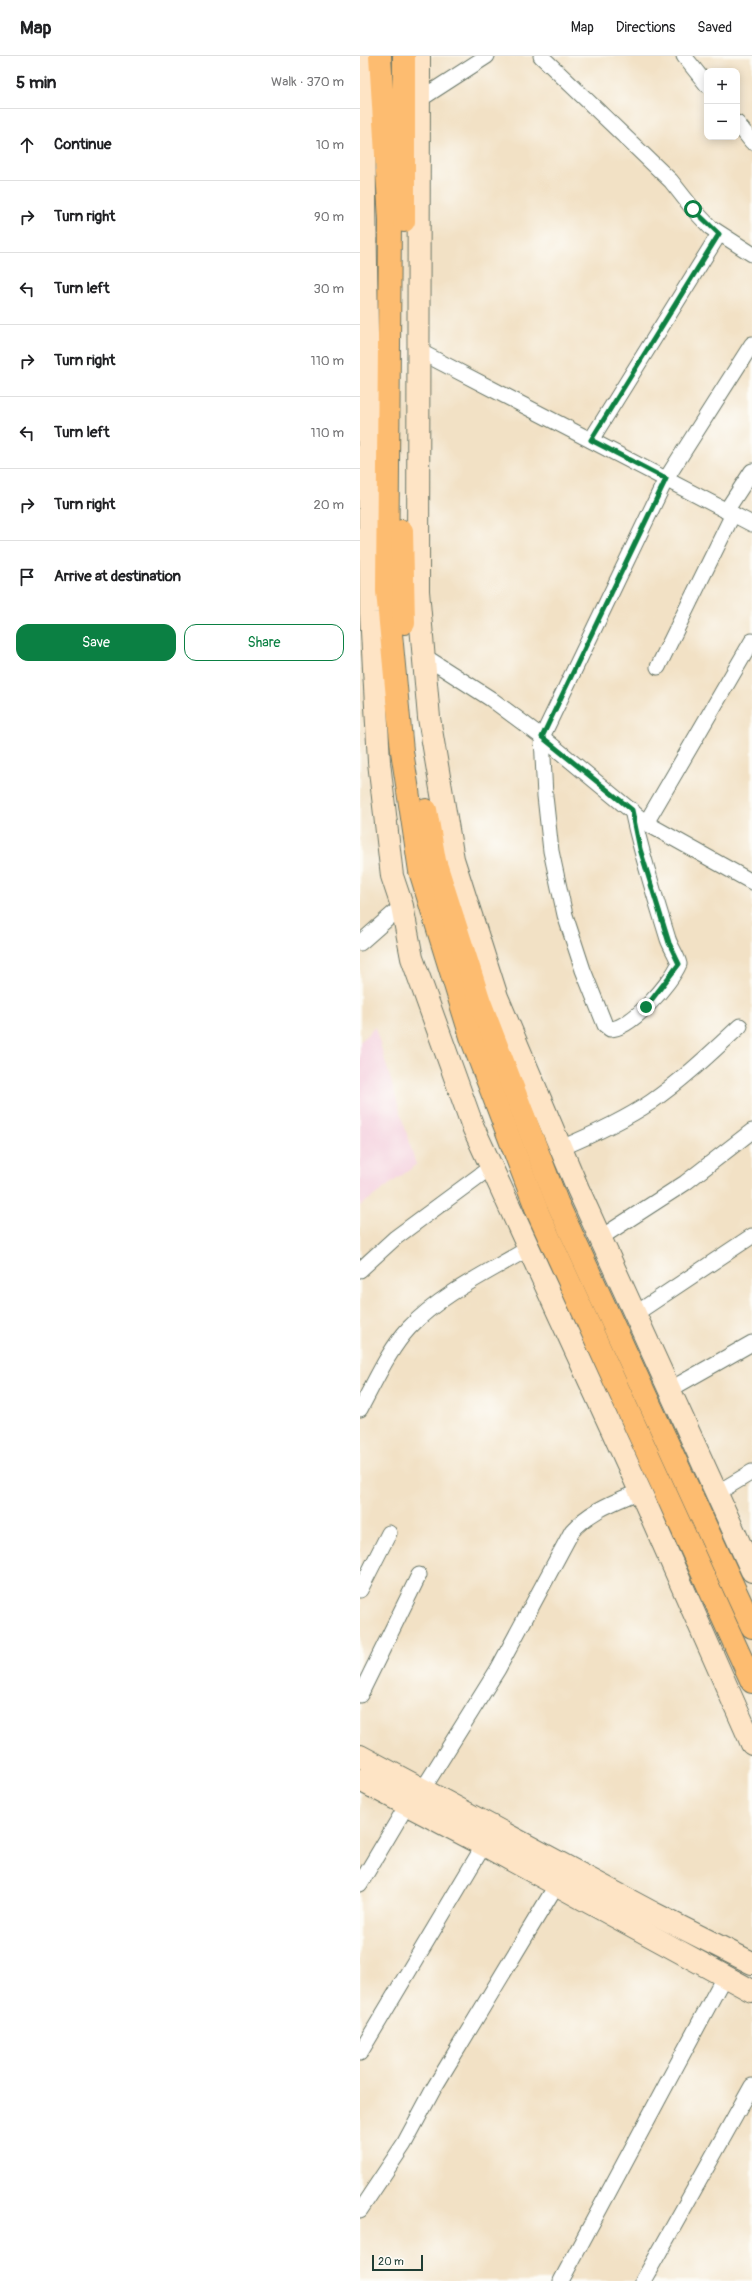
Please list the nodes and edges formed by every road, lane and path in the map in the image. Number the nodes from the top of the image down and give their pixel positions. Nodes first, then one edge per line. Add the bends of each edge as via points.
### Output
1 (363, 56) edge
2 (380, 56) edge
3 (404, 56) edge
4 (419, 56) edge
5 (487, 56) edge
6 (684, 56) edge
7 (548, 58) edge
8 (704, 81) edge
9 (419, 100) junction
10 (740, 127) edge
11 (752, 142) edge
12 (719, 234) junction
13 (752, 254) edge
14 (752, 344) edge
15 (419, 351) junction
16 (591, 440) junction
17 (752, 470) edge
18 (666, 479) junction
19 (730, 513) junction
20 (752, 524) edge
21 (366, 609) edge
22 (752, 641) edge
23 (424, 656) junction
24 (658, 667) dead end
25 (542, 737) junction
26 (632, 810) junction
27 (646, 823) junction
28 (752, 882) edge
29 (402, 906) junction
30 (360, 943) edge
31 (740, 1026) dead end
32 (752, 1131) edge
33 (561, 1148) junction
34 (491, 1167) junction
35 (752, 1236) edge
36 (600, 1238) junction
37 (529, 1248) junction
38 (360, 1270) edge
39 (635, 1314) junction
40 (752, 1343) edge
41 (669, 1390) junction
42 (360, 1409) edge
43 (752, 1472) edge
44 (640, 1491) junction
45 (717, 1493) junction
46 (389, 1533) dead end
47 (752, 1571) edge
48 (419, 1576) dead end
49 (360, 1590) edge
50 (752, 1627) edge
51 (752, 1682) edge
52 (360, 1694) edge
53 (752, 1744) edge
54 (360, 1756) edge
55 (360, 1780) edge
56 (422, 1790) junction
57 (407, 1805) junction
58 (484, 1845) junction
59 (360, 1884) edge
60 (556, 1884) junction
61 (752, 1963) edge
62 (725, 1975) junction
63 (752, 1989) edge
64 (360, 2053) edge
65 (752, 2086) edge
66 (360, 2210) edge
67 (561, 2281) edge
68 (643, 2281) edge

1 - 21 main road
2 - 51 main road via 390,220 386,592 402,751 420,871 472,1040 538,1213
3 - 50 main road via 402,595 411,725 435,861 480,1002 557,1202
4 - 9 main road
5 - 9 street
6 - 8 street
7 - 12 street via 667,177 693,209
9 - 15 main road
10 - 11 street
12 - 13 street
12 - 16 street
14 - 18 street
15 - 16 street
15 - 23 main road via 418,592
16 - 18 street
17 - 19 street
18 - 19 street
18 - 25 street
19 - 20 street
19 - 24 street
21 - 29 main road via 392,876
22 - 27 street
23 - 25 street via 491,699
23 - 33 main road via 430,726 453,859 497,997
25 - 26 street
25 - 26 street via 547,823 565,915 583,970 605,1025 610,1029 625,1024 646,1007 679,964 669,943 651,886
26 - 27 street
27 - 28 street
29 - 30 street
29 - 34 main road via 412,958 473,1127
31 - 33 street via 676,1084 651,1102 600,1132
32 - 36 street via 685,1184
33 - 36 main road
34 - 37 main road
34 - 38 street via 395,1238
35 - 39 street
36 - 39 main road
37 - 42 street via 451,1295 409,1328 397,1343
37 - 44 main road
39 - 41 main road
40 - 41 street
41 - 45 main road
43 - 45 street
44 - 53 main road
44 - 56 street via 595,1510 572,1531 498,1668
45 - 47 main road
46 - 49 street
48 - 52 street
54 - 56 main road
55 - 57 main road
56 - 57 street
56 - 61 main road
57 - 58 main road
57 - 59 street
58 - 60 main road
58 - 64 street
60 - 62 main road
60 - 66 street via 434,2088 404,2144
62 - 63 main road
62 - 67 street
65 - 68 street

